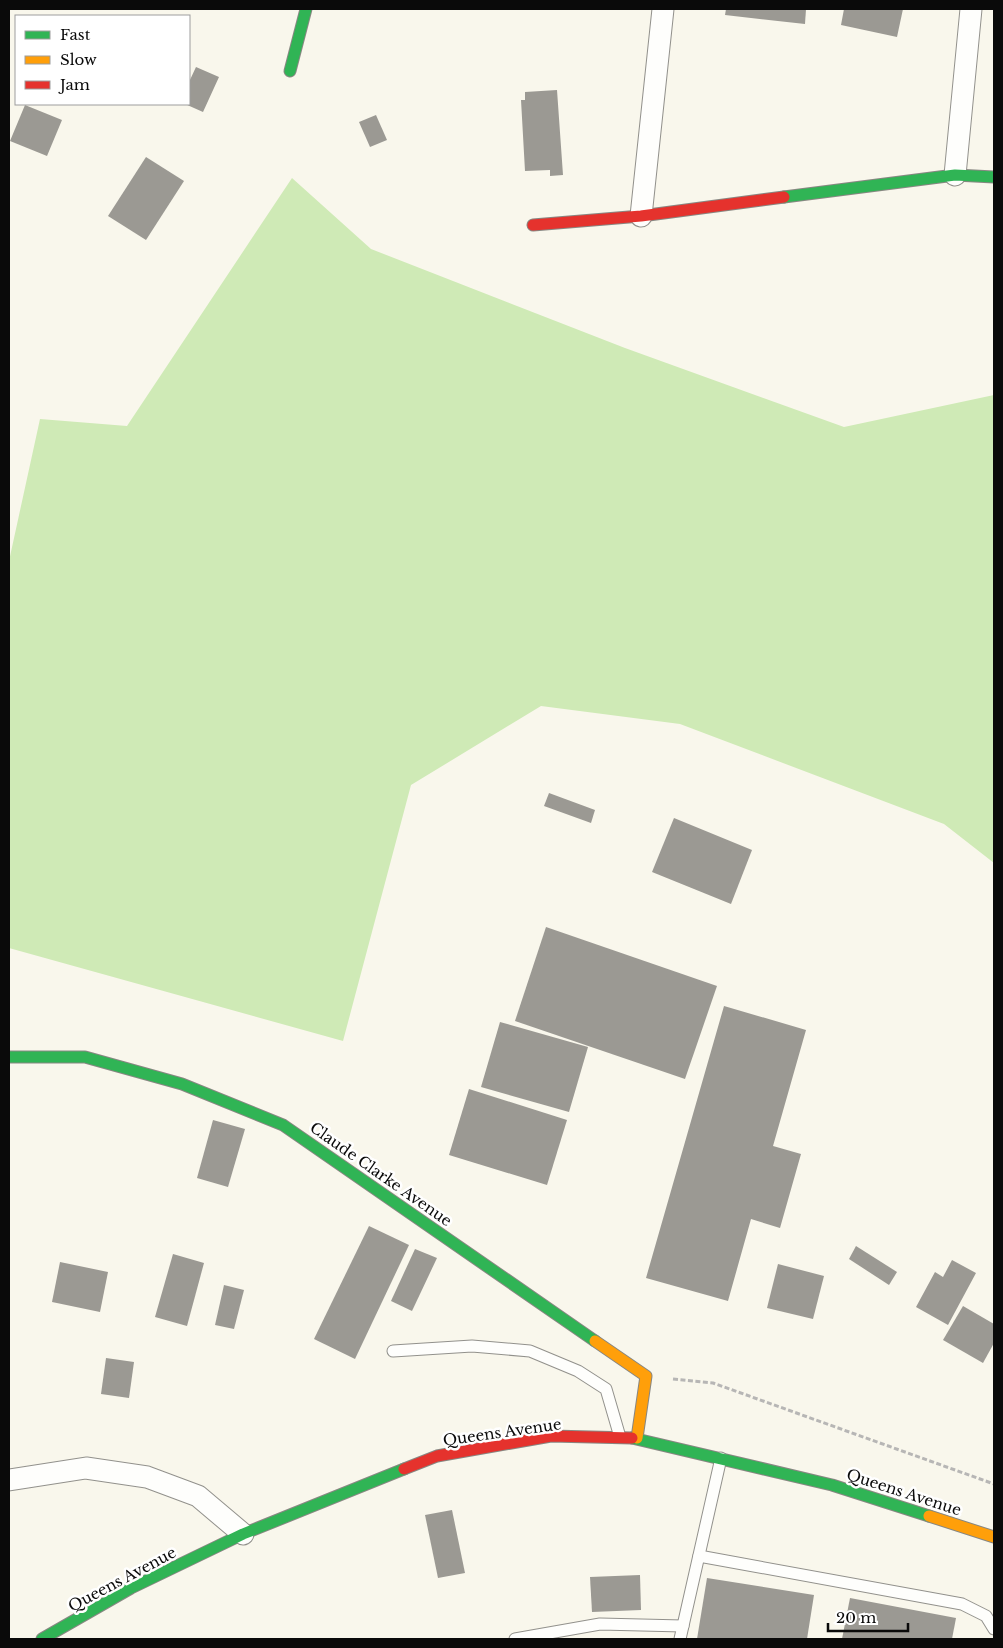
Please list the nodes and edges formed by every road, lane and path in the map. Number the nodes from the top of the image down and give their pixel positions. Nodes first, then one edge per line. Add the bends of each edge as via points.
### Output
1 (306, 9) edge
2 (663, 9) edge
3 (971, 9) edge
4 (290, 71) dead end
5 (955, 175) junction
6 (994, 177) edge
7 (641, 216) junction
8 (533, 225) dead end
9 (9, 1057) edge
10 (393, 1351) dead end
11 (646, 1376) junction
12 (620, 1437) junction
13 (638, 1438) junction
14 (721, 1458) junction
15 (9, 1480) edge
16 (994, 1484) edge
17 (243, 1534) junction
18 (994, 1537) edge
19 (699, 1556) junction
20 (683, 1626) junction
21 (994, 1628) edge
22 (42, 1639) edge
23 (514, 1639) edge
24 (680, 1639) edge

1 - 4 street
2 - 7 street
3 - 5 street
5 - 6 street
5 - 7 street
7 - 8 street
9 - 11 street, Claude Clarke Avenue via 85,1057 182,1084 283,1125
10 - 12 lane via 472,1346 530,1351 578,1371 606,1389
11 - 13 street
11 - 16 path via 713,1382
12 - 13 street, Queens Avenue
12 - 17 street, Queens Avenue via 552,1436 437,1456
13 - 14 street, Queens Avenue
14 - 18 street, Queens Avenue via 832,1485
14 - 19 lane
15 - 17 street via 86,1468 147,1477 198,1496
17 - 22 street, Queens Avenue via 131,1588
19 - 20 lane
19 - 21 lane via 962,1604 986,1616
20 - 23 lane via 600,1624
20 - 24 lane

